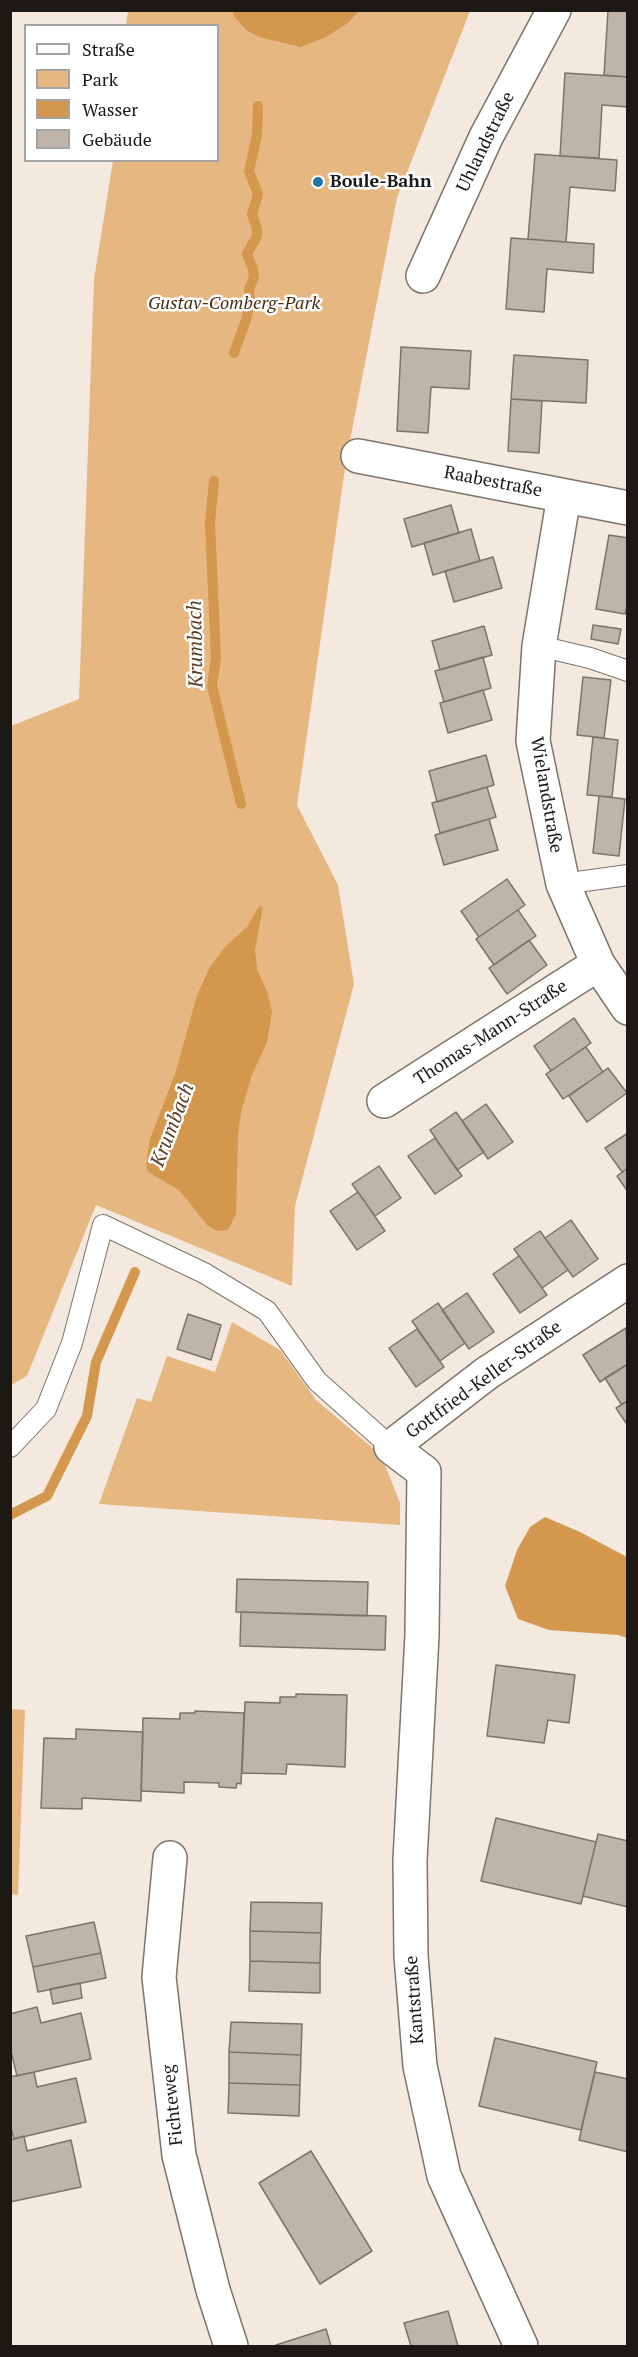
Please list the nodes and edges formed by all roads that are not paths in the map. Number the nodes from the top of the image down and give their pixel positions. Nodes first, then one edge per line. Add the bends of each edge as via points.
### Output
1 (554, 10) edge
2 (423, 276) dead end
3 (358, 456) dead end
4 (564, 496) junction
5 (627, 508) edge
6 (539, 646) junction
7 (627, 671) edge
8 (627, 875) edge
9 (563, 884) junction
10 (598, 964) junction
11 (627, 1008) edge
12 (384, 1101) dead end
13 (627, 1281) edge
14 (10, 1447) edge
15 (391, 1447) junction
16 (422, 1635) joint
17 (170, 1858) dead end
18 (231, 2346) edge
19 (521, 2346) edge

1 - 2 street, Uhlandstraße via 486,136
3 - 4 street, Raabestraße
4 - 5 street, Raabestraße
4 - 6 street, Wielandstraße
6 - 7 lane
6 - 9 street, Wielandstraße via 533,741
8 - 9 lane
9 - 10 street, Wielandstraße
10 - 11 street, Wielandstraße
10 - 12 street, Thomas-Mann-Straße
13 - 15 street, Gottfried-Keller-Straße via 487,1373
14 - 15 lane via 46,1409 72,1343 103,1225 204,1273 267,1311 317,1381
15 - 16 street, Gottfried-Keller-Straße via 424,1472
16 - 19 street, Kantstraße via 410,1860 411,1956 420,2066 444,2176
17 - 18 street, Fichteweg via 159,1977 178,2155

